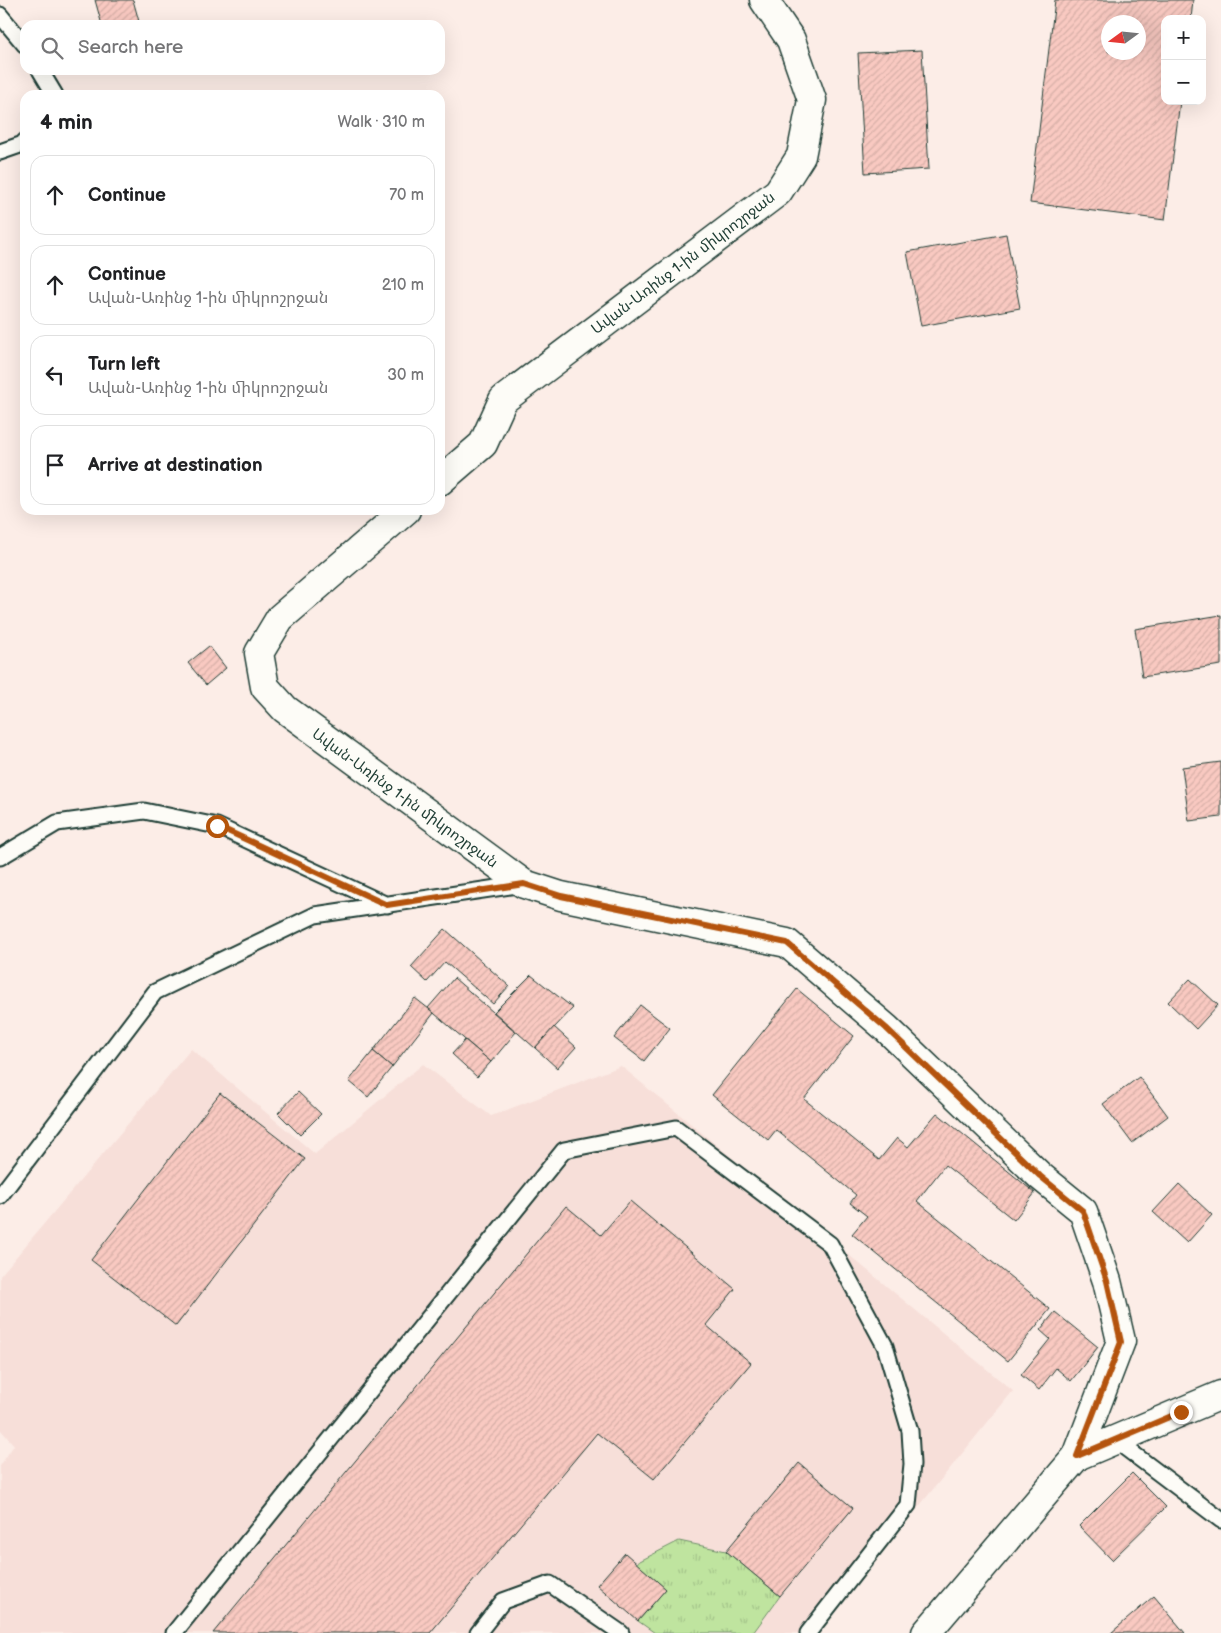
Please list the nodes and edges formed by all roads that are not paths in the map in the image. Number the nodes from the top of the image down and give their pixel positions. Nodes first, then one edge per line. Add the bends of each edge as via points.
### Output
1 (764, 0) edge
2 (0, 15) edge
3 (20, 40) edge
4 (43, 75) edge
5 (52, 90) edge
6 (20, 145) edge
7 (0, 152) edge
8 (445, 477) edge
9 (400, 515) edge
10 (0, 857) edge
11 (524, 884) junction
12 (387, 905) junction
13 (0, 1196) edge
14 (1221, 1396) edge
15 (1115, 1440) junction
16 (1077, 1456) junction
17 (1221, 1520) edge
18 (174, 1633) edge
19 (478, 1633) edge
20 (621, 1633) edge
21 (808, 1633) edge
22 (926, 1633) edge

1 - 8 street, Ավան-Առինջ 1-ին միկրոշրջան via 791,40 812,100 801,156 778,192 503,400 483,444
2 - 3 lane
4 - 5 lane
6 - 7 lane
9 - 11 street, Ավան-Առինջ 1-ին միկրոշրջան via 280,618 259,653 265,687 284,709
10 - 12 lane via 58,823 144,811 217,826
11 - 12 lane
11 - 16 street, Ավան-Առինջ 1-ին միկրոշրջան via 561,896 787,943 886,1028 1040,1176 1083,1211 1107,1281 1121,1342
12 - 13 lane via 315,916 154,992
14 - 15 street
15 - 16 street
15 - 17 lane
16 - 22 street
18 - 21 lane via 564,1150 676,1128 830,1244 885,1346 910,1431 912,1464 908,1505
19 - 20 lane via 504,1601 550,1584

